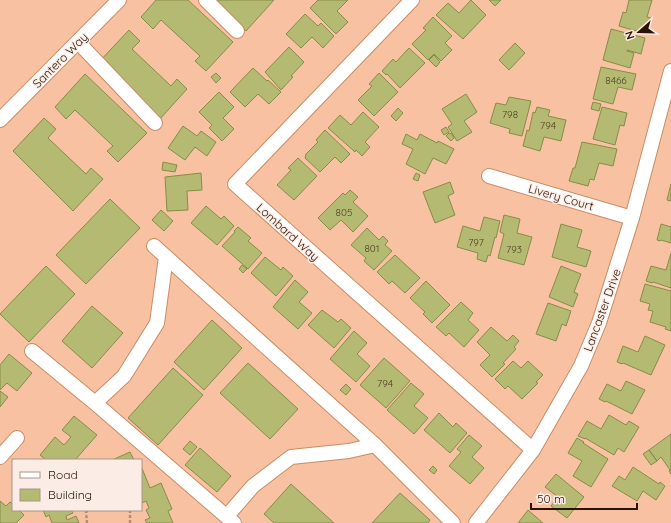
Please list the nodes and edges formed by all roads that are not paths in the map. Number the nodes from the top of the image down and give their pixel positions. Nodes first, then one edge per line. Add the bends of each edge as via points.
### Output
1 (119, 0) edge
2 (206, 0) edge
3 (412, 0) edge
4 (237, 31) dead end
5 (78, 42) junction
6 (671, 71) edge
7 (669, 92) edge
8 (0, 120) edge
9 (155, 123) dead end
10 (489, 176) dead end
11 (632, 218) junction
12 (154, 246) dead end
13 (166, 257) junction
14 (32, 351) dead end
15 (95, 403) junction
16 (17, 438) dead end
17 (375, 445) junction
18 (533, 450) junction
19 (0, 457) edge
20 (230, 519) edge
21 (454, 523) edge
22 (476, 523) edge

1 - 5 street, Santero Way
2 - 4 street
3 - 18 street, Lombard Way via 234,184
5 - 8 street, Santero Way
5 - 9 street
6 - 7 street, Lancaster Drive
7 - 11 street, Lancaster Drive
10 - 11 street, Livery Court
11 - 18 street, Lancaster Drive via 599,323 581,366
12 - 13 street
13 - 15 street via 157,323 124,376
13 - 17 street
14 - 15 street
15 - 20 street
16 - 19 street
17 - 20 street via 349,451 291,457 253,486
17 - 21 street
18 - 22 street, Lancaster Drive

